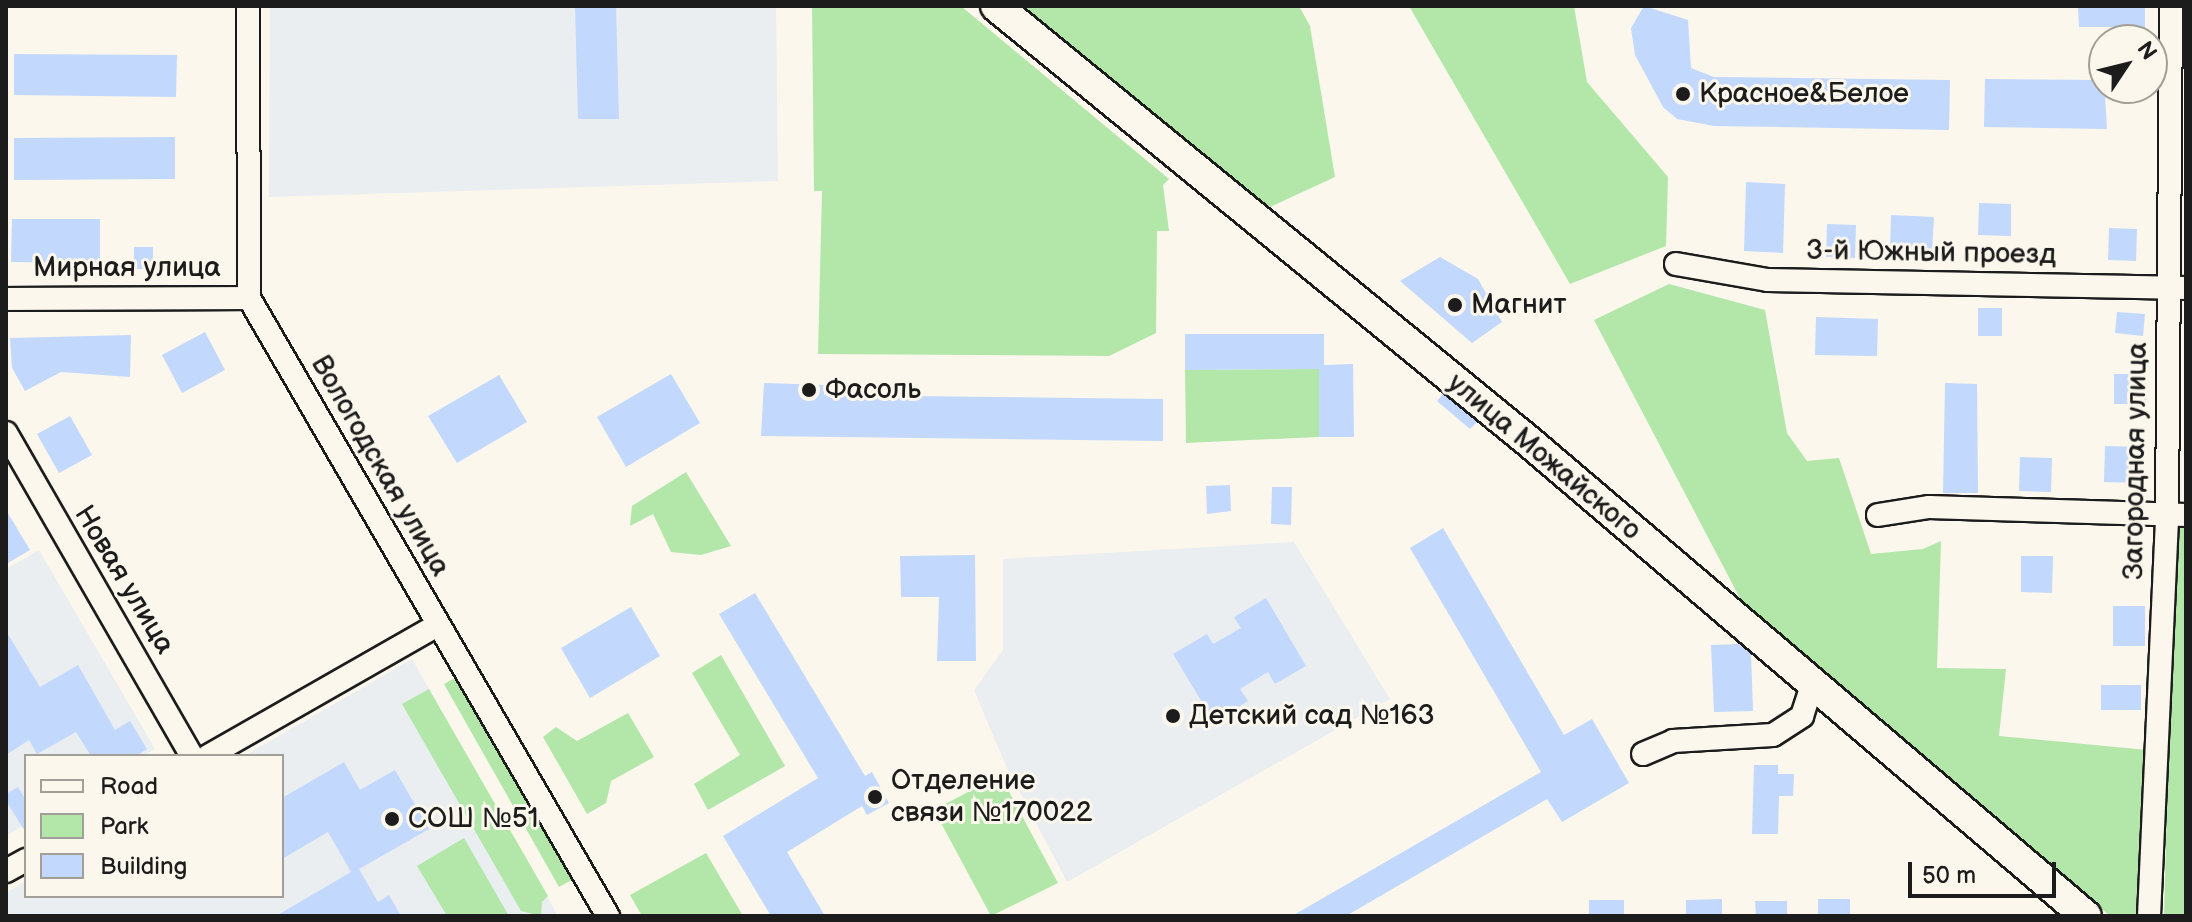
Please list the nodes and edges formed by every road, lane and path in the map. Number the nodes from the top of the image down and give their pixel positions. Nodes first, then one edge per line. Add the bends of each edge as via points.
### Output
1 (248, 6) edge
2 (996, 6) edge
3 (2171, 6) edge
4 (2178, 53) edge
5 (1676, 264) dead end
6 (2177, 288) edge
7 (249, 298) junction
8 (6, 299) edge
9 (6, 433) edge
10 (1878, 515) dead end
11 (2177, 515) edge
12 (438, 625) junction
13 (1812, 686) junction
14 (191, 754) edge
15 (212, 754) edge
16 (1643, 754) dead end
17 (24, 861) edge
18 (6, 871) edge
19 (608, 916) edge
20 (2086, 916) edge
21 (2149, 916) edge

1 - 7 street, Вологодская улица
2 - 13 main road, улица Можайского via 1527,440
3 - 4 street, Загородная улица
4 - 6 street, Загородная улица
5 - 6 street, 3-й Южный проезд via 1768,280
6 - 11 street, Загородная улица
7 - 8 street, Мирная улица
7 - 12 street, Вологодская улица
9 - 14 street, Новая улица
10 - 11 street via 1929,507
11 - 21 street, Загородная улица
12 - 15 street
12 - 19 street, Вологодская улица
13 - 16 street via 1802,716 1773,735 1673,741
13 - 20 main road, улица Можайского
17 - 18 street

